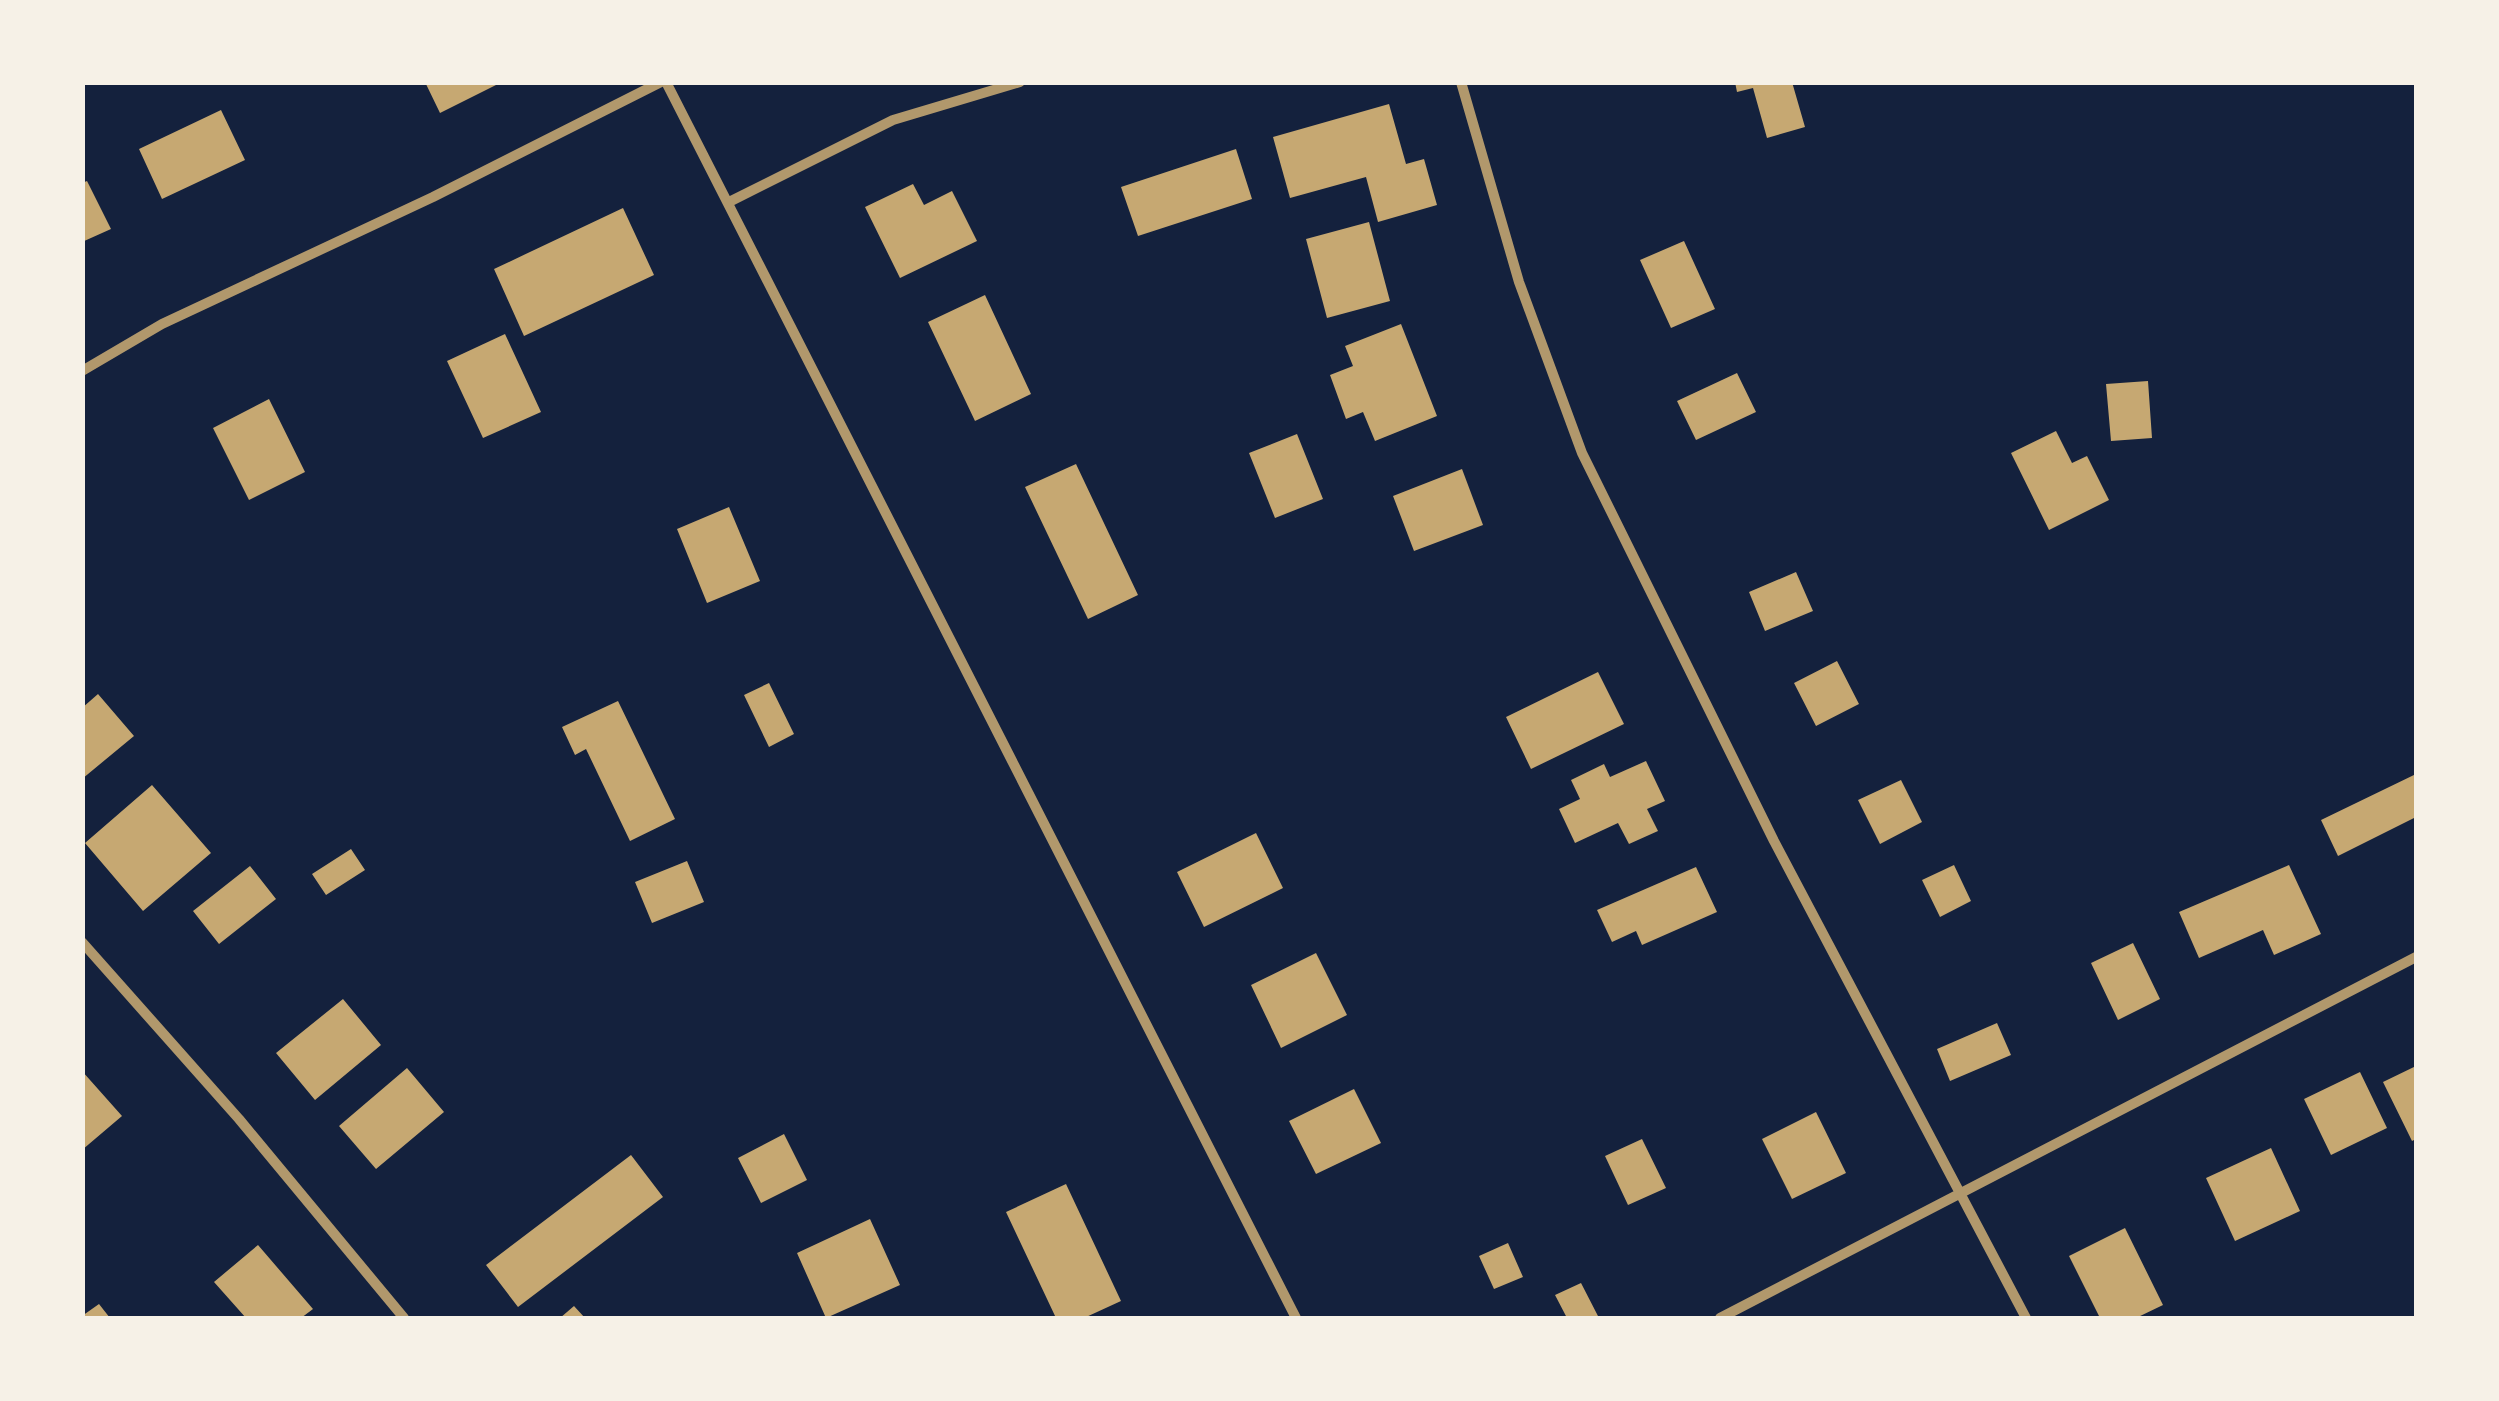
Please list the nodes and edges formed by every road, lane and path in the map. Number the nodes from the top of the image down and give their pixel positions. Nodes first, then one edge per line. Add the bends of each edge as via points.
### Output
1 (663, 82) edge
2 (1020, 82) edge
3 (1461, 82) edge
4 (729, 202) junction
5 (82, 371) edge
6 (82, 942) edge
7 (2416, 957) edge
8 (1960, 1192) junction
9 (404, 1318) edge
10 (1296, 1318) edge
11 (1720, 1318) edge
12 (2026, 1318) edge

1 - 4 street
1 - 5 street via 162,324
2 - 4 street via 892,120
3 - 8 street via 1519,282 1582,453 1774,840
4 - 10 street
6 - 9 street
7 - 8 street
8 - 11 street
8 - 12 street

